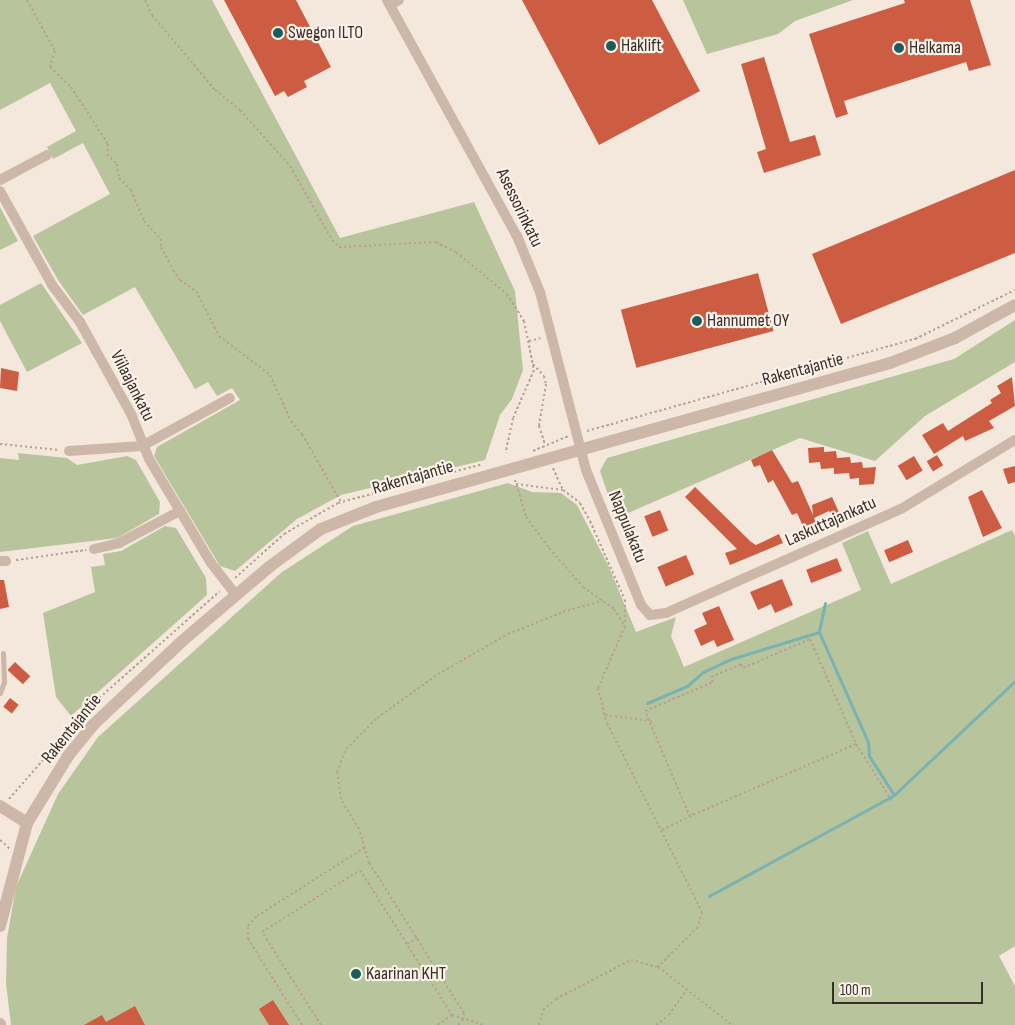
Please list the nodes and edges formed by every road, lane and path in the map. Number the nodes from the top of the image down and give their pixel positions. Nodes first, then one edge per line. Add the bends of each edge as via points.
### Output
1 (27, 0) edge
2 (145, 0) edge
3 (392, 2) edge
4 (47, 155) dead end
5 (0, 180) edge
6 (0, 190) edge
7 (1015, 290) edge
8 (1015, 305) edge
9 (551, 336) junction
10 (529, 341) junction
11 (533, 363) junction
12 (230, 398) dead end
13 (577, 433) junction
14 (1015, 440) edge
15 (0, 444) edge
16 (545, 445) junction
17 (142, 446) junction
18 (580, 448) junction
19 (69, 451) joint
20 (506, 452) dead end
21 (530, 452) dead end
22 (487, 464) dead end
23 (551, 464) dead end
24 (514, 475) dead end
25 (516, 484) junction
26 (563, 490) junction
27 (341, 502) junction
28 (180, 511) junction
29 (94, 549) joint
30 (3, 561) edge
31 (227, 585) junction
32 (236, 595) junction
33 (602, 601) junction
34 (650, 615) joint
35 (625, 626) junction
36 (3, 653) dead end
37 (0, 693) edge
38 (605, 715) junction
39 (651, 722) junction
40 (856, 744) junction
41 (892, 801) dead end
42 (1, 807) edge
43 (692, 815) junction
44 (27, 823) junction
45 (662, 830) junction
46 (365, 848) junction
47 (0, 926) edge
48 (417, 938) junction
49 (407, 944) junction
50 (658, 967) junction
51 (688, 989) junction
52 (452, 1016) junction
53 (465, 1017) junction
54 (302, 1025) edge
55 (321, 1025) edge
56 (437, 1025) edge
57 (458, 1025) edge
58 (485, 1025) edge
59 (539, 1025) edge
60 (656, 1025) edge
61 (732, 1025) edge

1 - 27 path via 55,51 50,68 71,87 108,144 107,154 117,164 119,178 130,190 144,221 161,239 173,270 180,280 196,291 219,336 270,375 282,405
2 - 10 path via 152,15 215,90 240,110 290,166 339,247 427,242 447,246 507,294 524,321
3 - 9 street, Asessorinkatu via 517,236 540,292
4 - 5 street
6 - 17 street, Viilaajankatu via 52,285 80,322 132,416
7 - 13 path via 915,339
8 - 18 street, Rakentajantie via 955,338 890,363
9 - 10 path
9 - 13 street, Asessorinkatu
10 - 11 path
11 - 16 path via 544,376 546,384 539,426
11 - 20 path via 531,379 513,418
12 - 17 street
13 - 16 path
13 - 18 street, Asessorinkatu
14 - 34 street, Laskuttajankatu via 901,509 666,613
15 - 19 path
16 - 21 path
17 - 19 street
17 - 28 street, Viilaajankatu
18 - 32 street, Rakentajantie via 355,514 303,541
18 - 34 street, Nappulakatu via 586,470 642,605
22 - 27 path
23 - 26 path
24 - 25 path
25 - 26 path
25 - 33 path via 526,516 549,548 583,587
26 - 35 path via 580,504 590,521 625,600
27 - 31 path via 284,534
28 - 29 street via 119,543
28 - 31 street, Viilaajankatu
29 - 30 path
31 - 32 street, Viilaajankatu
31 - 42 path via 88,708
32 - 44 street, Rakentajantie via 93,725 68,756
33 - 35 path via 614,609
33 - 46 path via 553,615 508,634 438,674 377,718 346,749 337,772 341,799
35 - 38 path via 598,688
36 - 37 lane via 4,682
38 - 39 path
38 - 45 path
39 - 40 path via 645,711 713,682 711,677 741,664 743,668 810,638
39 - 43 path
40 - 41 path
40 - 43 path
42 - 44 street
43 - 45 path
44 - 47 street, Rakentajantie via 3,903
45 - 50 path via 702,912 698,927
46 - 48 path via 370,863
46 - 54 path via 251,922 246,934
48 - 49 path
48 - 53 path
49 - 52 path
49 - 55 path via 360,870 262,932
50 - 51 path
50 - 59 path via 638,961 624,962 548,1005 540,1015
51 - 60 path
51 - 61 path
52 - 53 path
52 - 56 path
53 - 57 path
53 - 58 path

